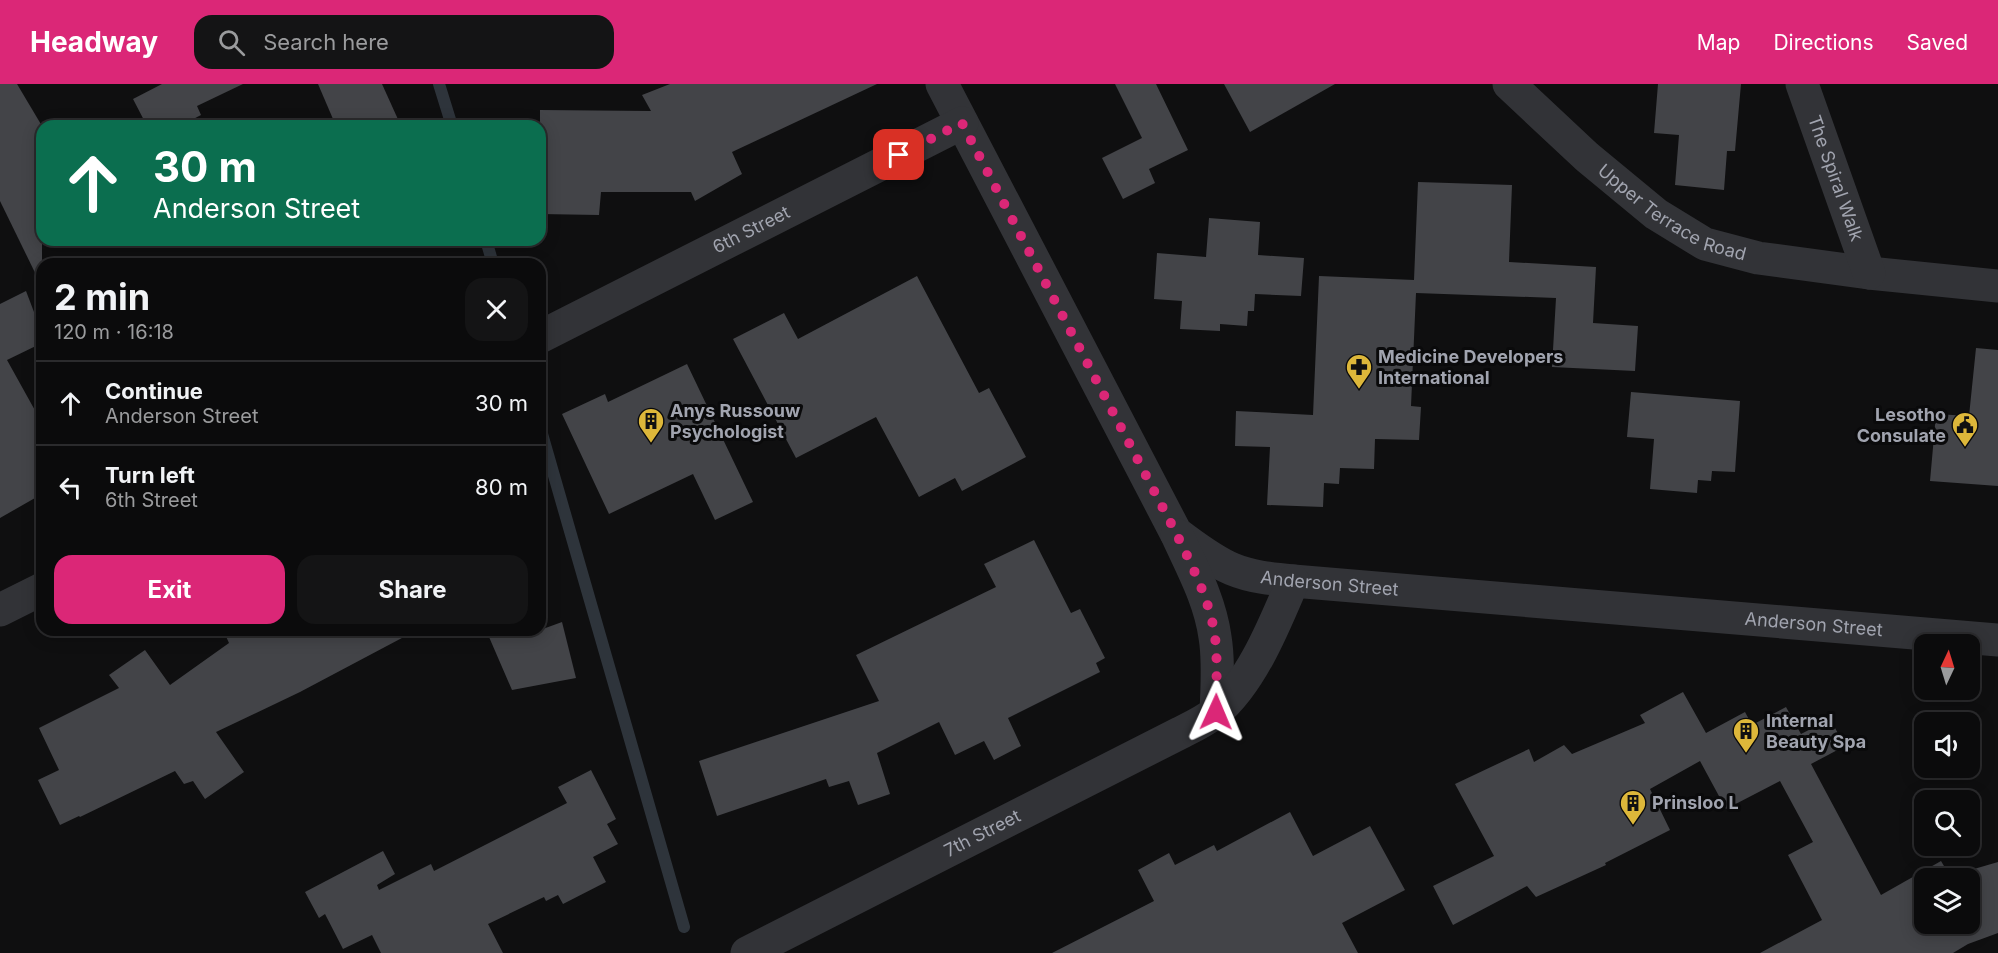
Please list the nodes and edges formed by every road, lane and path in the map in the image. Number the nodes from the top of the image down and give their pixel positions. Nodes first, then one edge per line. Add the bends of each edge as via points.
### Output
1 (942, 84) edge
2 (1509, 84) edge
3 (1802, 84) edge
4 (962, 123) junction
5 (1869, 273) junction
6 (1998, 286) edge
7 (546, 334) edge
8 (1176, 533) junction
9 (1293, 581) junction
10 (36, 592) edge
11 (0, 610) edge
12 (1998, 640) edge
13 (1216, 712) junction
14 (747, 953) edge

1 - 4 street, Anderson Street
2 - 5 street, Upper Terrace Road via 1656,214 1705,244 1758,258
3 - 5 street, The Spiral Walk
4 - 7 street, 6th Street
4 - 8 street, Anderson Street
5 - 6 street, Upper Terrace Road
8 - 9 street, Anderson Street via 1234,570
8 - 13 street via 1210,613 1215,638
9 - 12 street, Anderson Street
9 - 13 street, 7th Street via 1252,667
10 - 11 street
13 - 14 street, 7th Street via 1180,734

